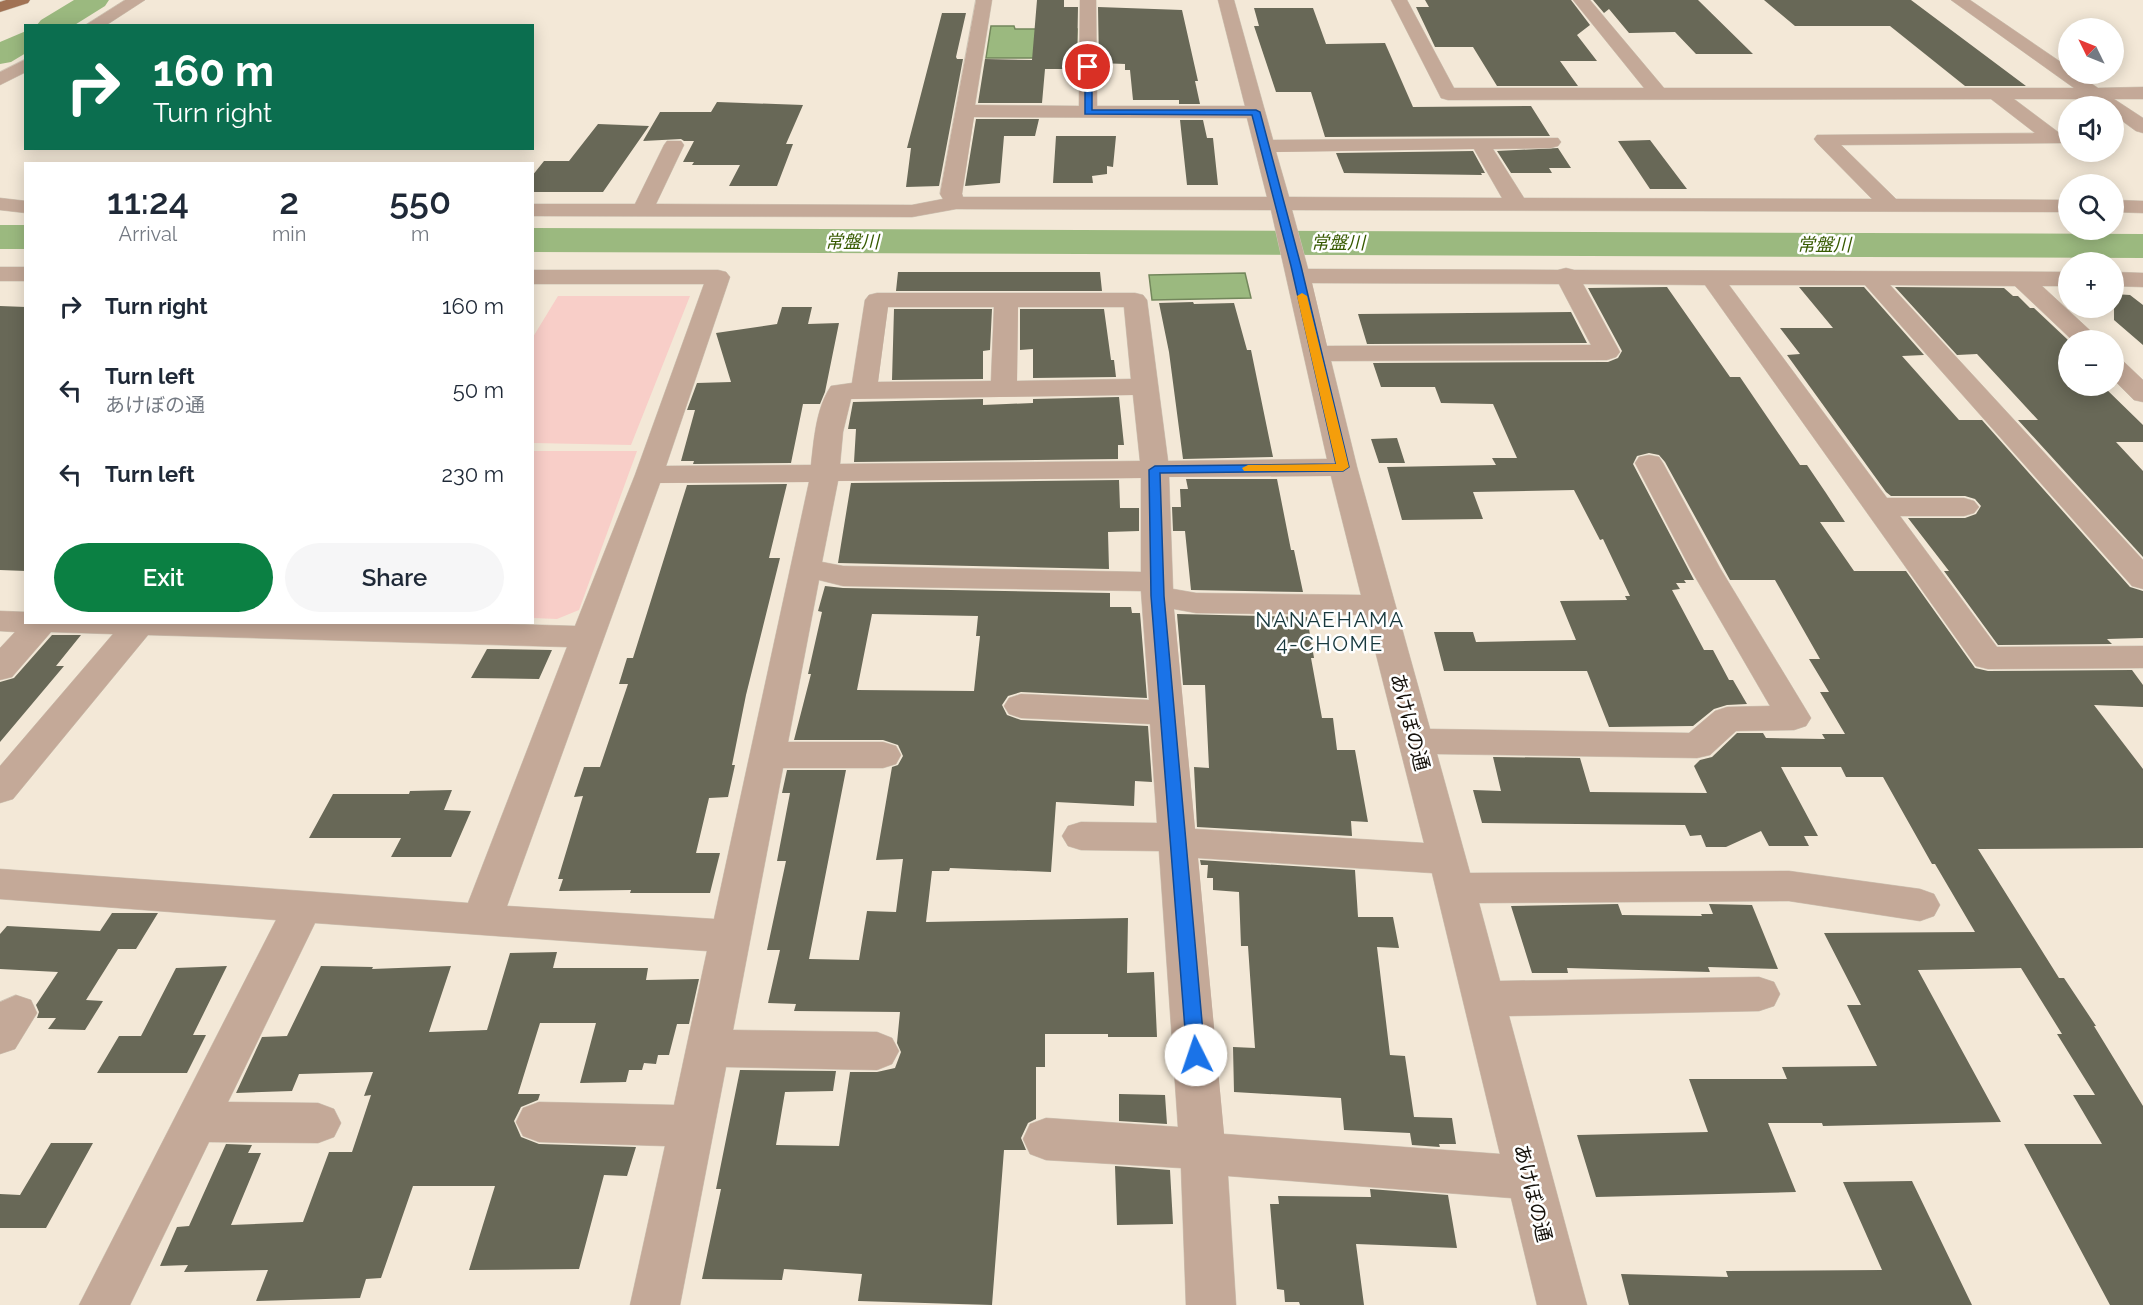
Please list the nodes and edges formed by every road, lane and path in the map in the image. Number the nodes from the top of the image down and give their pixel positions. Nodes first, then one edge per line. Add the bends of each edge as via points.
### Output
1 (22, 0) edge
2 (136, 0) edge
3 (984, 0) edge
4 (1088, 0) edge
5 (1226, 0) edge
6 (1399, 0) edge
7 (1581, 0) edge
8 (1959, 0) edge
9 (0, 7) edge
10 (96, 24) edge
11 (24, 65) edge
12 (0, 80) edge
13 (1995, 93) junction
14 (2095, 93) junction
15 (2143, 93) edge
16 (1659, 94) junction
17 (965, 111) junction
18 (1088, 112) junction
19 (1256, 112) junction
20 (2143, 127) edge
21 (1551, 142) dead end
22 (1480, 143) junction
23 (674, 145) dead end
24 (1264, 146) junction
25 (956, 202) junction
26 (1516, 203) junction
27 (0, 204) edge
28 (1889, 204) junction
29 (2058, 206) edge
30 (2124, 206) edge
31 (24, 207) edge
32 (2143, 207) edge
33 (534, 210) edge
34 (642, 211) junction
35 (1282, 213) junction
36 (1296, 271) junction
37 (0, 274) edge
38 (24, 274) edge
39 (1566, 275) junction
40 (1711, 276) junction
41 (534, 277) edge
42 (1870, 277) junction
43 (2020, 278) junction
44 (2058, 279) edge
45 (2124, 279) edge
46 (2143, 280) edge
47 (1006, 300) junction
48 (2075, 330) edge
49 (1317, 354) junction
50 (2124, 376) edge
51 (1145, 387) junction
52 (1004, 389) junction
53 (864, 390) junction
54 (2143, 394) edge
55 (1649, 463) dead end
56 (1343, 467) junction
57 (1155, 470) junction
58 (825, 474) junction
59 (649, 475) junction
60 (1878, 507) junction
61 (1964, 507) dead end
62 (805, 568) junction
63 (2143, 579) edge
64 (1157, 588) junction
65 (1380, 605) junction
66 (0, 621) edge
67 (24, 622) edge
68 (42, 624) edge
69 (91, 624) edge
70 (184, 625) edge
71 (138, 626) junction
72 (587, 637) junction
73 (2143, 657) edge
74 (0, 669) edge
75 (1022, 706) dead end
76 (1167, 713) junction
77 (1415, 741) junction
78 (767, 754) junction
79 (883, 755) dead end
80 (0, 790) edge
81 (1082, 836) dead end
82 (1179, 838) junction
83 (1451, 874) junction
84 (0, 884) edge
85 (1920, 905) dead end
86 (303, 907) junction
87 (482, 920) junction
88 (729, 936) junction
89 (1759, 994) dead end
90 (1484, 999) junction
91 (708, 1048) junction
92 (877, 1051) dead end
93 (196, 1122) junction
94 (538, 1122) dead end
95 (318, 1123) dead end
96 (691, 1126) junction
97 (1046, 1139) dead end
98 (1204, 1151) junction
99 (1529, 1178) junction
100 (104, 1305) edge
101 (655, 1305) edge
102 (1211, 1305) edge
103 (1562, 1305) edge

1 - 9 main road
2 - 10 street
3 - 17 street
4 - 18 street
5 - 19 street, あけぼの通
6 - 16 street via 1448,94
7 - 16 street
8 - 14 street
11 - 12 street
13 - 14 street
13 - 16 street
13 - 28 street via 2055,139 1824,140
14 - 15 street
14 - 20 street
17 - 18 street
17 - 25 street via 951,194
18 - 19 street
19 - 24 street, あけぼの通
21 - 22 street
22 - 24 street
22 - 26 street
23 - 34 street
24 - 35 street, あけぼの通
25 - 34 street via 912,211
25 - 35 street
26 - 28 street
26 - 35 street
27 - 31 street
28 - 29 street
30 - 32 street
33 - 34 street
35 - 36 street, あけぼの通
36 - 39 street
36 - 49 street, あけぼの通
37 - 38 street
39 - 40 street
39 - 49 street via 1607,352
40 - 42 street
40 - 60 street
41 - 59 street via 718,277
42 - 43 street
42 - 63 street
43 - 44 street
43 - 48 street
45 - 46 street
47 - 51 street via 1135,300
47 - 52 street
47 - 53 street via 877,300
49 - 56 street, あけぼの通
50 - 54 street
51 - 52 street
51 - 57 street
52 - 53 street
53 - 58 street via 840,392
55 - 77 street via 1705,568 1794,718 1727,719 1697,746
56 - 57 street
56 - 65 street, あけぼの通
57 - 58 street
57 - 64 street
58 - 59 street
58 - 62 street
59 - 72 street
60 - 61 street
60 - 73 street via 1988,658
62 - 64 street via 843,576 1129,583
62 - 78 street
64 - 65 street via 1196,603
64 - 76 street
65 - 77 street, あけぼの通
66 - 67 street
68 - 74 street
69 - 71 street
70 - 71 street
70 - 72 street
71 - 80 street
72 - 87 street
75 - 76 street
76 - 82 street
77 - 83 street, あけぼの通
78 - 79 street
78 - 88 street
81 - 82 street
82 - 83 street
82 - 98 street
83 - 85 street via 1789,886
83 - 90 street, あけぼの通
84 - 86 street
86 - 87 street
86 - 93 street
87 - 88 street
88 - 91 street
89 - 90 street
90 - 99 street, あけぼの通
91 - 92 street
91 - 96 street
93 - 95 street
93 - 100 street
94 - 96 street
96 - 101 street
97 - 98 street
98 - 99 street
98 - 102 street
99 - 103 street, あけぼの通

